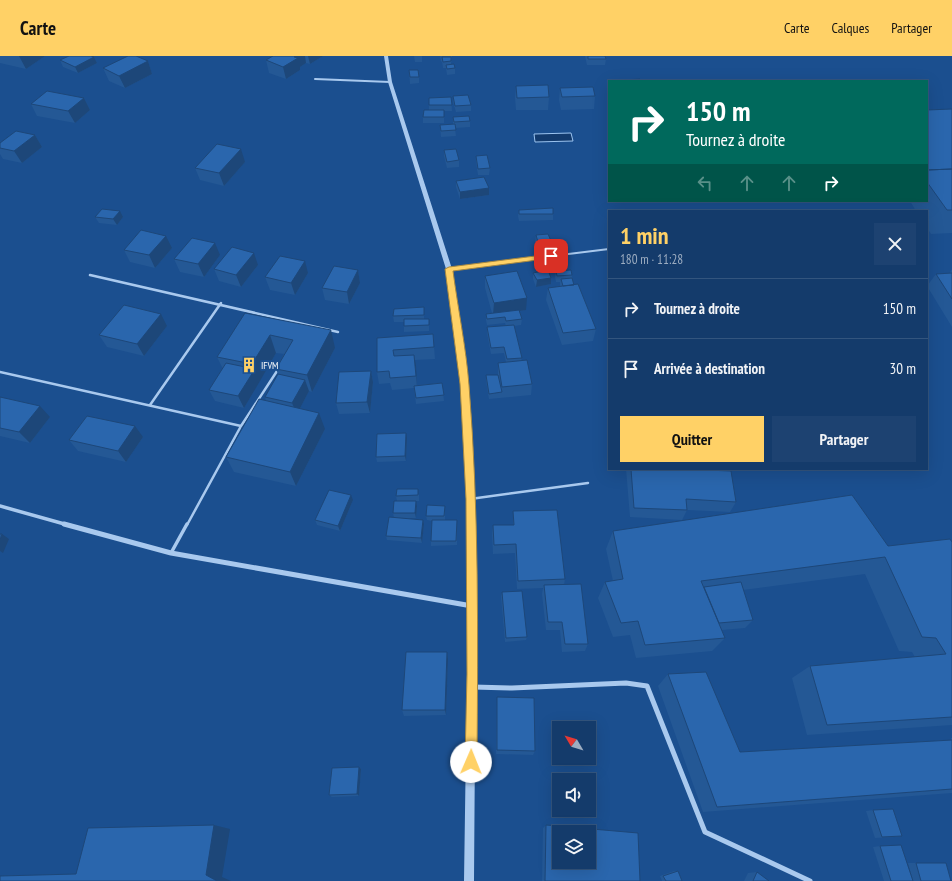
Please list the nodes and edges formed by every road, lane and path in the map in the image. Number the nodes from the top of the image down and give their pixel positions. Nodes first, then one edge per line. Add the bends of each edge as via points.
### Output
1 (386, 56) edge
2 (315, 79) dead end
3 (390, 82) junction
4 (608, 249) edge
5 (449, 269) junction
6 (90, 275) dead end
7 (221, 303) junction
8 (338, 332) dead end
9 (279, 368) edge
10 (0, 372) edge
11 (150, 405) junction
12 (241, 426) junction
13 (588, 482) dead end
14 (470, 499) junction
15 (0, 506) edge
16 (171, 553) junction
17 (472, 606) junction
18 (472, 688) junction
19 (469, 881) edge
20 (810, 881) edge

1 - 3 street
2 - 3 lane
3 - 5 street
4 - 5 lane
5 - 14 street via 464,384
6 - 7 lane
7 - 8 lane
7 - 11 lane
9 - 12 lane
10 - 11 lane
11 - 12 lane
12 - 16 lane
13 - 14 lane
14 - 17 street
15 - 16 street
16 - 17 street
17 - 18 street
18 - 19 street
18 - 20 street via 626,682 647,686 705,832

